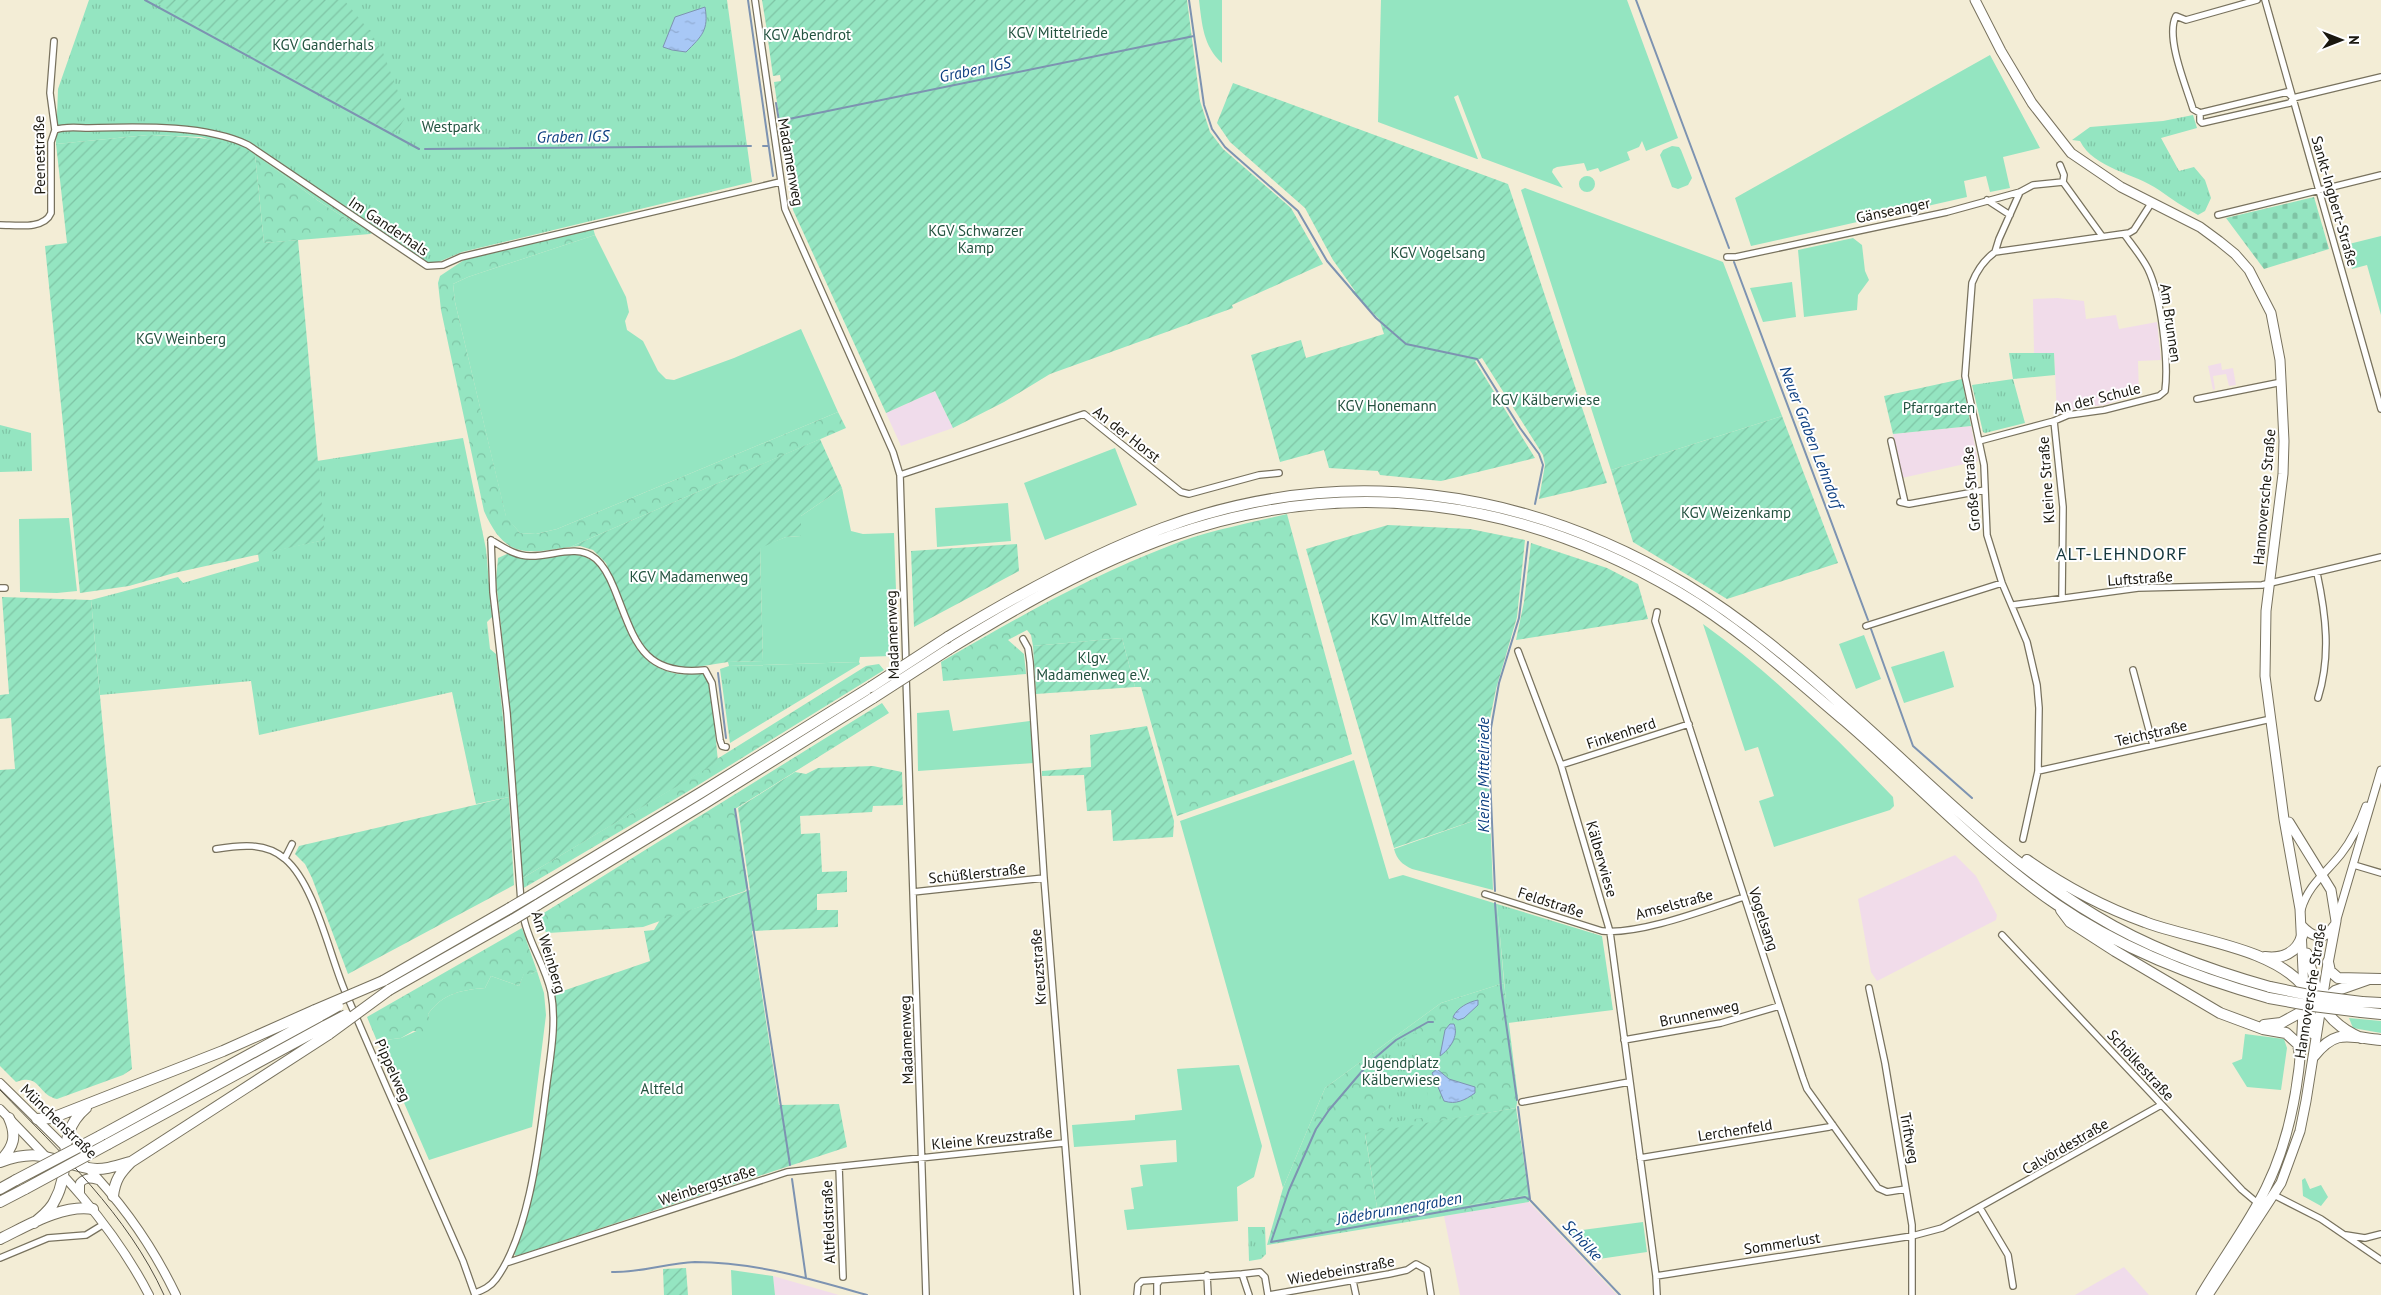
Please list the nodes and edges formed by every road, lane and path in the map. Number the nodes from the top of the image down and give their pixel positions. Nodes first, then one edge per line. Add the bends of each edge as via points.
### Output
1 (755, 0) edge
2 (1975, 0) edge
3 (2256, 0) edge
4 (2265, 0) edge
5 (54, 41) dead end
6 (2381, 77) edge
7 (2293, 98) junction
8 (2200, 113) junction
9 (55, 130) junction
10 (2060, 165) dead end
11 (2381, 175) edge
12 (780, 182) junction
13 (2064, 182) junction
14 (2319, 190) junction
15 (2020, 192) junction
16 (1987, 200) junction
17 (2152, 202) junction
18 (2010, 215) junction
19 (2218, 215) dead end
20 (0, 225) edge
21 (2124, 234) junction
22 (2102, 236) junction
23 (1995, 252) junction
24 (1727, 257) dead end
25 (2282, 382) junction
26 (2163, 393) joint
27 (2196, 399) dead end
28 (2381, 409) edge
29 (2054, 421) junction
30 (1891, 441) dead end
31 (1979, 441) junction
32 (1279, 473) dead end
33 (900, 475) junction
34 (1985, 490) junction
35 (2381, 557) edge
36 (2317, 573) junction
37 (2002, 583) junction
38 (2269, 584) junction
39 (2062, 598) junction
40 (2013, 605) junction
41 (1657, 612) dead end
42 (1866, 626) dead end
43 (1023, 639) dead end
44 (1518, 651) dead end
45 (2133, 670) dead end
46 (2318, 698) dead end
47 (2271, 719) junction
48 (1689, 724) junction
49 (2153, 745) junction
50 (726, 747) dead end
51 (1561, 765) junction
52 (2381, 770) edge
53 (2038, 771) junction
54 (2372, 795) junction
55 (2282, 798) junction
56 (2357, 828) junction
57 (1985, 834) junction
58 (2023, 839) dead end
59 (2360, 843) junction
60 (292, 844) dead end
61 (216, 849) dead end
62 (284, 858) junction
63 (2354, 865) junction
64 (2381, 873) edge
65 (2322, 874) junction
66 (1044, 878) junction
67 (913, 892) junction
68 (1485, 894) dead end
69 (1744, 897) junction
70 (2058, 905) junction
71 (2300, 912) junction
72 (2336, 923) junction
73 (2301, 925) junction
74 (1610, 932) junction
75 (2002, 936) dead end
76 (2302, 939) junction
77 (2258, 956) junction
78 (2327, 965) junction
79 (2369, 979) junction
80 (2381, 979) edge
81 (2304, 987) junction
82 (1869, 988) dead end
83 (2270, 992) junction
84 (2316, 992) junction
85 (2322, 1003) junction
86 (2381, 1003) edge
87 (1779, 1006) junction
88 (2362, 1007) junction
89 (2308, 1010) junction
90 (318, 1013) junction
91 (2381, 1014) edge
92 (2246, 1023) junction
93 (327, 1030) junction
94 (2361, 1038) junction
95 (1624, 1040) junction
96 (2381, 1040) edge
97 (2301, 1052) junction
98 (2314, 1056) junction
99 (1629, 1082) junction
100 (0, 1083) edge
101 (94, 1102) junction
102 (1522, 1102) dead end
103 (2161, 1104) junction
104 (0, 1109) edge
105 (9, 1118) junction
106 (37, 1119) junction
107 (1833, 1125) junction
108 (1064, 1143) junction
109 (65, 1146) junction
110 (44, 1156) junction
111 (922, 1158) junction
112 (1640, 1158) junction
113 (64, 1160) junction
114 (0, 1162) edge
115 (131, 1162) junction
116 (839, 1167) junction
117 (88, 1168) junction
118 (63, 1175) junction
119 (98, 1180) junction
120 (0, 1189) edge
121 (1906, 1189) junction
122 (2269, 1193) junction
123 (80, 1194) junction
124 (113, 1196) junction
125 (0, 1202) edge
126 (2261, 1206) junction
127 (1980, 1208) junction
128 (93, 1209) junction
129 (34, 1223) junction
130 (104, 1224) junction
131 (2381, 1234) edge
132 (2344, 1235) junction
133 (1912, 1236) junction
134 (0, 1239) edge
135 (0, 1258) edge
136 (2381, 1260) edge
137 (506, 1264) junction
138 (1242, 1274) junction
139 (1207, 1275) junction
140 (1656, 1276) junction
141 (843, 1277) dead end
142 (1160, 1280) junction
143 (1353, 1281) junction
144 (2013, 1286) dead end
145 (475, 1294) edge
146 (1281, 1294) edge
147 (148, 1295) edge
148 (176, 1295) edge
149 (926, 1295) edge
150 (1077, 1295) edge
151 (1137, 1295) edge
152 (1157, 1295) edge
153 (1208, 1295) edge
154 (1250, 1295) edge
155 (1268, 1295) edge
156 (1356, 1295) edge
157 (1431, 1295) edge
158 (1657, 1295) edge
159 (1912, 1295) edge
160 (2201, 1295) edge
161 (2208, 1295) edge

1 - 12 street, Madamenweg
2 - 17 main road, Hannoversche Straße via 2032,103 2071,154 2121,187
3 - 8 street via 2186,20 2176,16 2172,24 2173,40 2193,109
4 - 7 street, Sankt-Ingbert-Straße
5 - 9 street, Peenestraße via 50,93
6 - 7 street
7 - 8 street via 2287,92
7 - 8 street via 2290,103 2202,123
7 - 14 street, Sankt-Ingbert-Straße
9 - 12 street, Im Ganderhals via 126,127 233,138 427,266 443,265 461,257
9 - 20 street, Peenestraße via 51,142 50,216 40,224
10 - 13 street
11 - 14 street
12 - 33 street, Madamenweg via 785,209 893,452
13 - 15 street, Gänseanger via 2033,185
13 - 22 street
14 - 19 street
14 - 28 street, Sankt-Ingbert-Straße
15 - 16 street, Gänseanger
15 - 18 street, Große Straße
16 - 18 street
16 - 24 street, Gänseanger via 1910,220
17 - 21 street via 2134,230
17 - 25 main road, Hannoversche Straße via 2200,226 2235,254 2249,270 2271,313
18 - 23 street, Große Straße
21 - 22 street
21 - 26 street, Am Brunnen via 2148,269 2157,297 2165,355 2166,386
22 - 23 street
23 - 31 street, Große Straße via 1976,272 1970,296 1965,376
25 - 27 street
25 - 38 main road, Hannoversche Straße via 2283,474
26 - 29 street, An der Schule
29 - 31 street, An der Schule
29 - 39 street, Kleine Straße via 2063,507
30 - 34 street via 1902,502 1909,504
31 - 34 street, Große Straße
32 - 33 street, An der Horst via 1189,494 1181,492 1084,414
33 - 67 street, Madamenweg
34 - 37 street, Große Straße via 1987,534
35 - 36 street, Luftstraße
36 - 38 street, Luftstraße
36 - 46 street via 2326,627 2325,677
37 - 40 street, Große Straße
37 - 42 street
38 - 39 street, Luftstraße via 2138,588
38 - 47 main road, Hannoversche Straße via 2264,650
39 - 40 street, Luftstraße
40 - 53 street, Große Straße via 2027,642 2037,685
41 - 48 street, Vogelsang via 1655,621
43 - 66 street, Kreuzstraße via 1030,662
44 - 51 street, Kälberwiese
45 - 49 street
47 - 49 street, Teichstraße
47 - 55 main road, Hannoversche Straße
48 - 51 street, Finkenherd
48 - 69 street, Vogelsang
49 - 53 street, Teichstraße
50 - 137 street, Am Weinberg via 720,740 712,683 705,670 669,669 644,652 629,630 609,576 596,559 576,551 522,556 491,540 523,917 545,972 553,1015 551,1053 534,1172
51 - 74 street, Kälberwiese
52 - 54 street
53 - 58 street, Große Straße
54 - 56 street
54 - 59 street
55 - 65 main road, Hannoversche Straße via 2291,828
55 - 71 main road, Hannoversche Straße
56 - 59 street
56 - 65 street via 2342,853
57 - 77 highway via 1996,837 2072,889 2121,913
57 - 83 highway via 2059,892 2115,927 2200,966
57 - 90 highway, bridge via 1845,707 1772,646 1687,586 1626,552 1547,519 1483,503 1404,492 1300,495 1200,516 1128,541 1044,582 948,637 532,895 383,981
59 - 63 street
60 - 62 street
61 - 62 street, Pippelweg via 263,847
62 - 145 street, Pippelweg via 300,876 343,988
63 - 64 street
63 - 72 street
65 - 71 street via 2307,892
65 - 72 main road, Hannoversche Straße via 2333,894
66 - 67 street, Schüßlerstraße
66 - 108 street, Kreuzstraße
67 - 111 street, Madamenweg
68 - 74 street, Feldstraße
69 - 74 street, Amselstraße via 1669,920
69 - 87 street, Vogelsang
70 - 83 highway via 2170,966 2225,986
70 - 92 highway via 2070,922 2115,951 2204,1004
70 - 93 highway, bridge via 1985,849 1849,725 1765,654 1681,594 1630,566 1562,536 1482,514 1402,503 1302,506 1200,527 1128,553 1044,594
71 - 73 main road, Hannoversche Straße
72 - 73 main road via 2329,934 2320,937 2311,935
72 - 78 main road, Hannoversche Straße
73 - 76 main road, Hannoversche Straße
74 - 95 street, Kälberwiese
75 - 103 street, Schölkestraße
76 - 77 highway via 2288,954 2276,958
76 - 81 main road, Hannoversche Straße
76 - 84 main road
77 - 81 highway via 2283,968
78 - 79 highway via 2336,977
78 - 84 main road
78 - 85 main road, Hannoversche Straße
79 - 80 highway
79 - 85 highway via 2338,989
81 - 89 main road, Hannoversche Straße
82 - 121 street, Triftweg
83 - 88 highway, bridge via 2313,1006
84 - 85 main road
84 - 89 main road
85 - 89 main road
85 - 94 highway via 2340,1026
85 - 98 main road, Hannoversche Straße
86 - 88 highway
87 - 95 street, Brunnenweg via 1706,1026
87 - 107 street, Vogelsang via 1807,1089
88 - 91 highway
89 - 92 highway via 2281,1023
89 - 97 main road, Hannoversche Straße
89 - 98 main road
90 - 101 highway
90 - 120 highway, bridge
92 - 97 highway via 2289,1034
93 - 115 highway
93 - 125 highway, bridge
94 - 96 highway
94 - 98 highway via 2333,1038
95 - 99 street, Kälberwiese
97 - 122 main road, Hannoversche Straße via 2288,1126
98 - 122 main road, Hannoversche Straße via 2300,1131 2286,1172
99 - 102 street
99 - 112 street, Kälberwiese
100 - 106 main road, Münchenstraße
101 - 106 highway via 52,1118
101 - 109 highway via 77,1116
103 - 126 street, Schölkestraße
103 - 127 street, Calvördestraße
104 - 105 main road
105 - 110 main road
105 - 114 highway via 15,1133 14,1142
106 - 109 main road, Münchenstraße
107 - 112 street, Lerchenfeld
107 - 121 street, Vogelsang via 1878,1188 1887,1192
108 - 111 street, Kleine Kreuzstraße
108 - 150 street, Kreuzstraße
109 - 113 highway
109 - 117 main road, Münchenstraße
110 - 113 highway
110 - 114 highway via 25,1155
110 - 118 main road
111 - 116 street, Weinbergstraße
111 - 149 street, Madamenweg
112 - 140 street, Kälberwiese
113 - 117 highway
113 - 118 highway
115 - 117 highway via 99,1169
115 - 124 highway via 115,1182
116 - 137 street, Weinbergstraße via 787,1172
116 - 141 street, Altfeldstraße
117 - 119 main road, Münchenstraße
118 - 123 main road
118 - 129 highway via 55,1202
119 - 123 main road, Münchenstraße via 83,1180
119 - 124 main road, Münchenstraße
121 - 133 street, Triftweg
122 - 126 main road
122 - 132 street
123 - 128 main road
124 - 148 main road, Münchenstraße via 151,1249
126 - 160 main road
126 - 161 main road
127 - 133 street, Calvördestraße via 1953,1224
127 - 144 street via 2008,1255
128 - 129 highway via 75,1208
128 - 130 main road
129 - 134 highway
130 - 135 street via 86,1235 48,1238
130 - 147 main road
131 - 132 street via 2365,1238
132 - 136 street
133 - 140 street, Sommerlust
133 - 159 street, Triftweg
137 - 145 street, Am Weinberg via 489,1287
138 - 139 street, Wiedebeinstraße
138 - 154 street
138 - 155 street, Wiedebeinstraße via 1263,1274
139 - 142 street, Wiedebeinstraße
139 - 153 street
140 - 158 street, Kälberwiese
142 - 151 street, Wiedebeinstraße via 1139,1282
142 - 152 street
143 - 146 street, Wiedebeinstraße
143 - 156 street
143 - 157 street, Wiedebeinstraße via 1407,1270 1416,1264 1427,1270
146 - 155 street, Wiedebeinstraße

